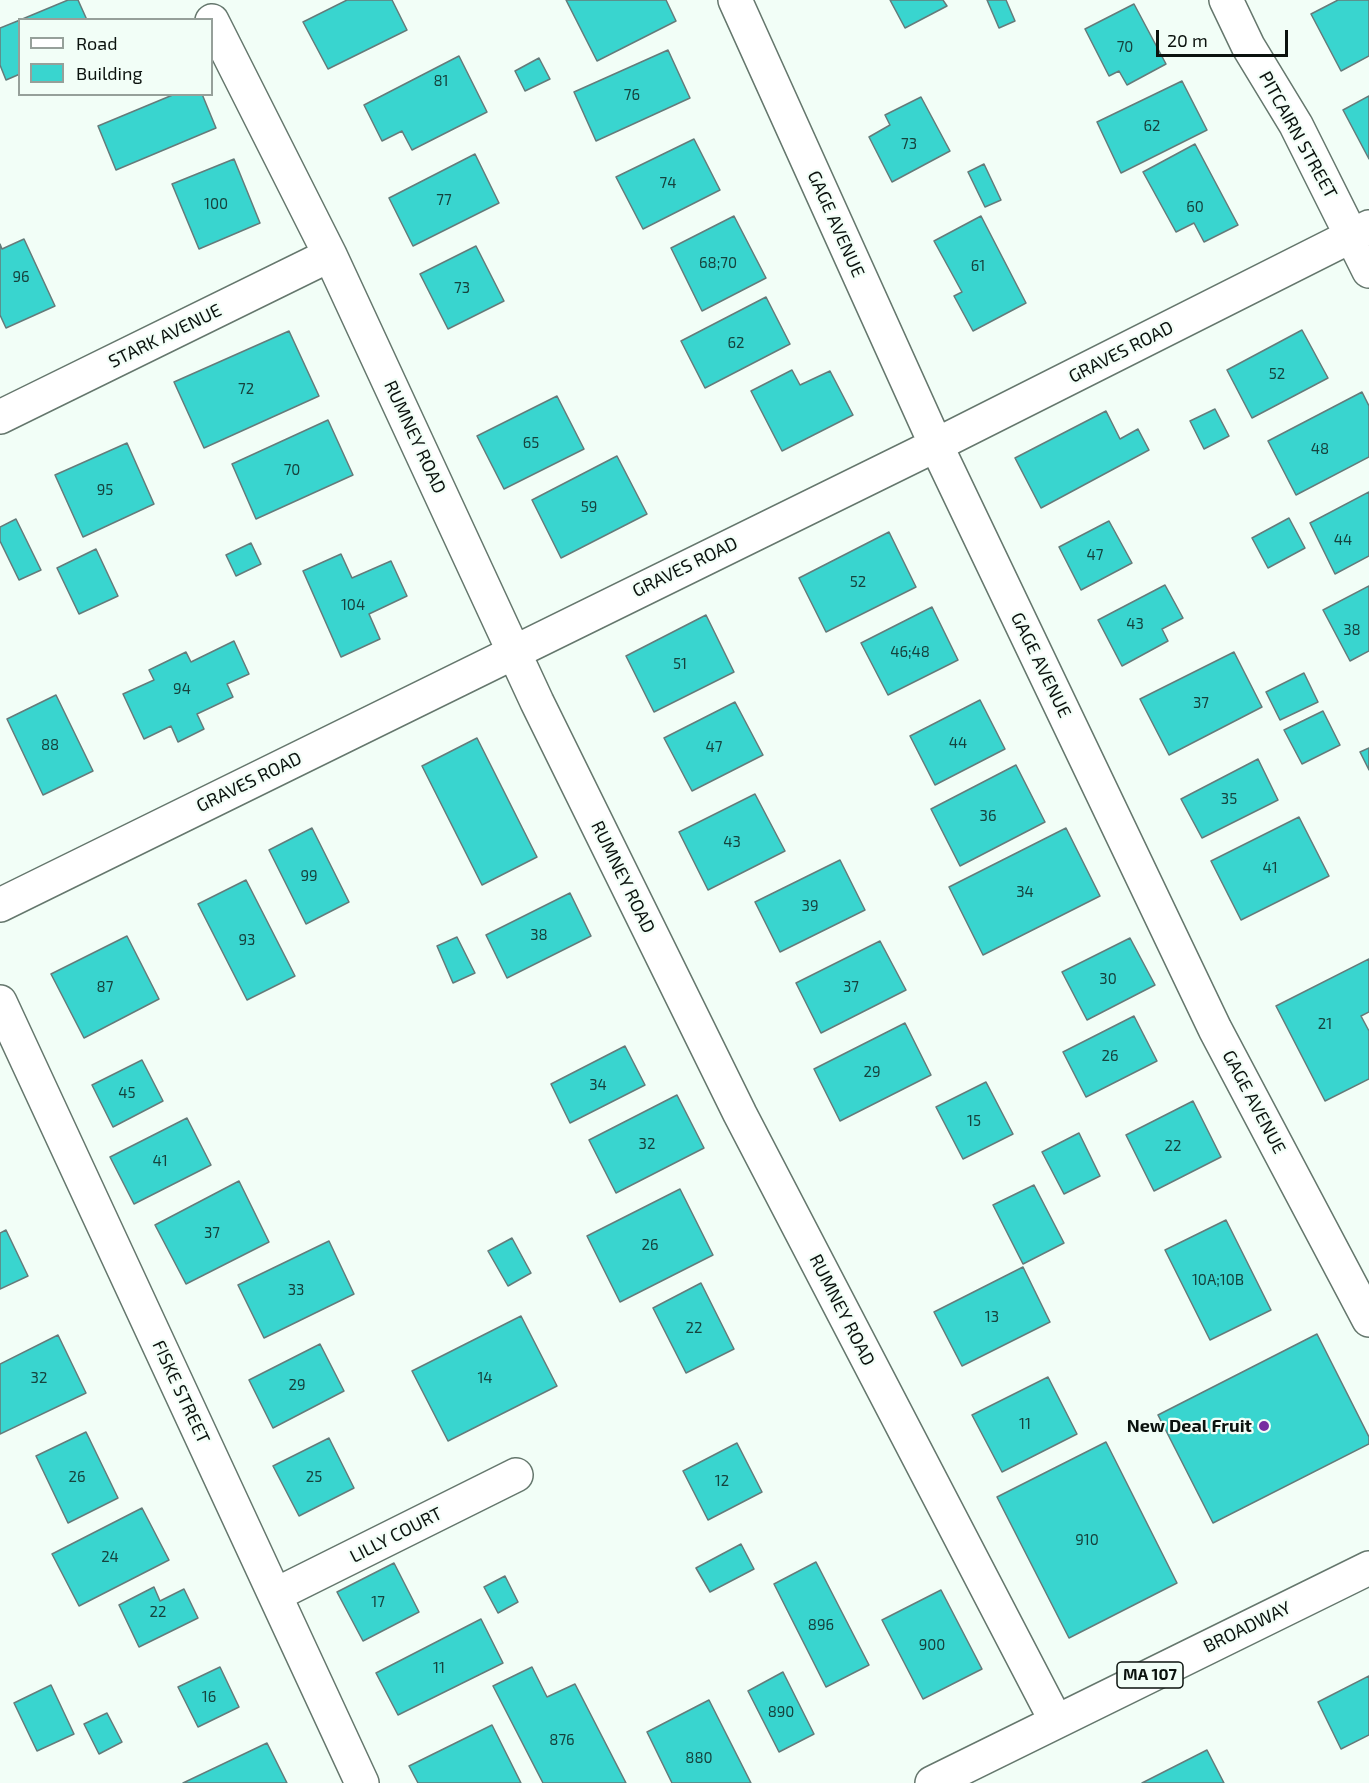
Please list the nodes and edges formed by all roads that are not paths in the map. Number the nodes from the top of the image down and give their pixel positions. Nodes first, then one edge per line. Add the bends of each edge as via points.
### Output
1 (201, 0) edge
2 (735, 0) edge
3 (1226, 0) edge
4 (210, 18) edge
5 (213, 24) edge
6 (1360, 231) edge
7 (330, 255) junction
8 (1369, 271) edge
9 (0, 417) edge
10 (936, 445) junction
11 (515, 651) junction
12 (0, 905) edge
13 (0, 1002) edge
14 (1369, 1320) edge
15 (516, 1475) dead end
16 (1369, 1568) edge
17 (275, 1595) junction
18 (1056, 1721) junction
19 (362, 1783) edge
20 (932, 1783) edge

1 - 4 street, RUMNEY ROAD
2 - 10 street, GAGE AVENUE
3 - 6 street, PITCAIRN STREET via 1248,46
5 - 7 street, RUMNEY ROAD
6 - 8 street, PITCAIRN STREET
6 - 10 street, GRAVES ROAD
7 - 9 street, STARK AVENUE
7 - 11 street, RUMNEY ROAD
10 - 11 street, GRAVES ROAD
10 - 14 street, GAGE AVENUE via 1215,1029
11 - 12 street, GRAVES ROAD
11 - 18 street, RUMNEY ROAD via 762,1158
13 - 17 street, FISKE STREET
15 - 17 street, LILLY COURT
16 - 18 street, BROADWAY / MA 107
17 - 19 street, FISKE STREET
18 - 20 street, BROADWAY / MA 107

